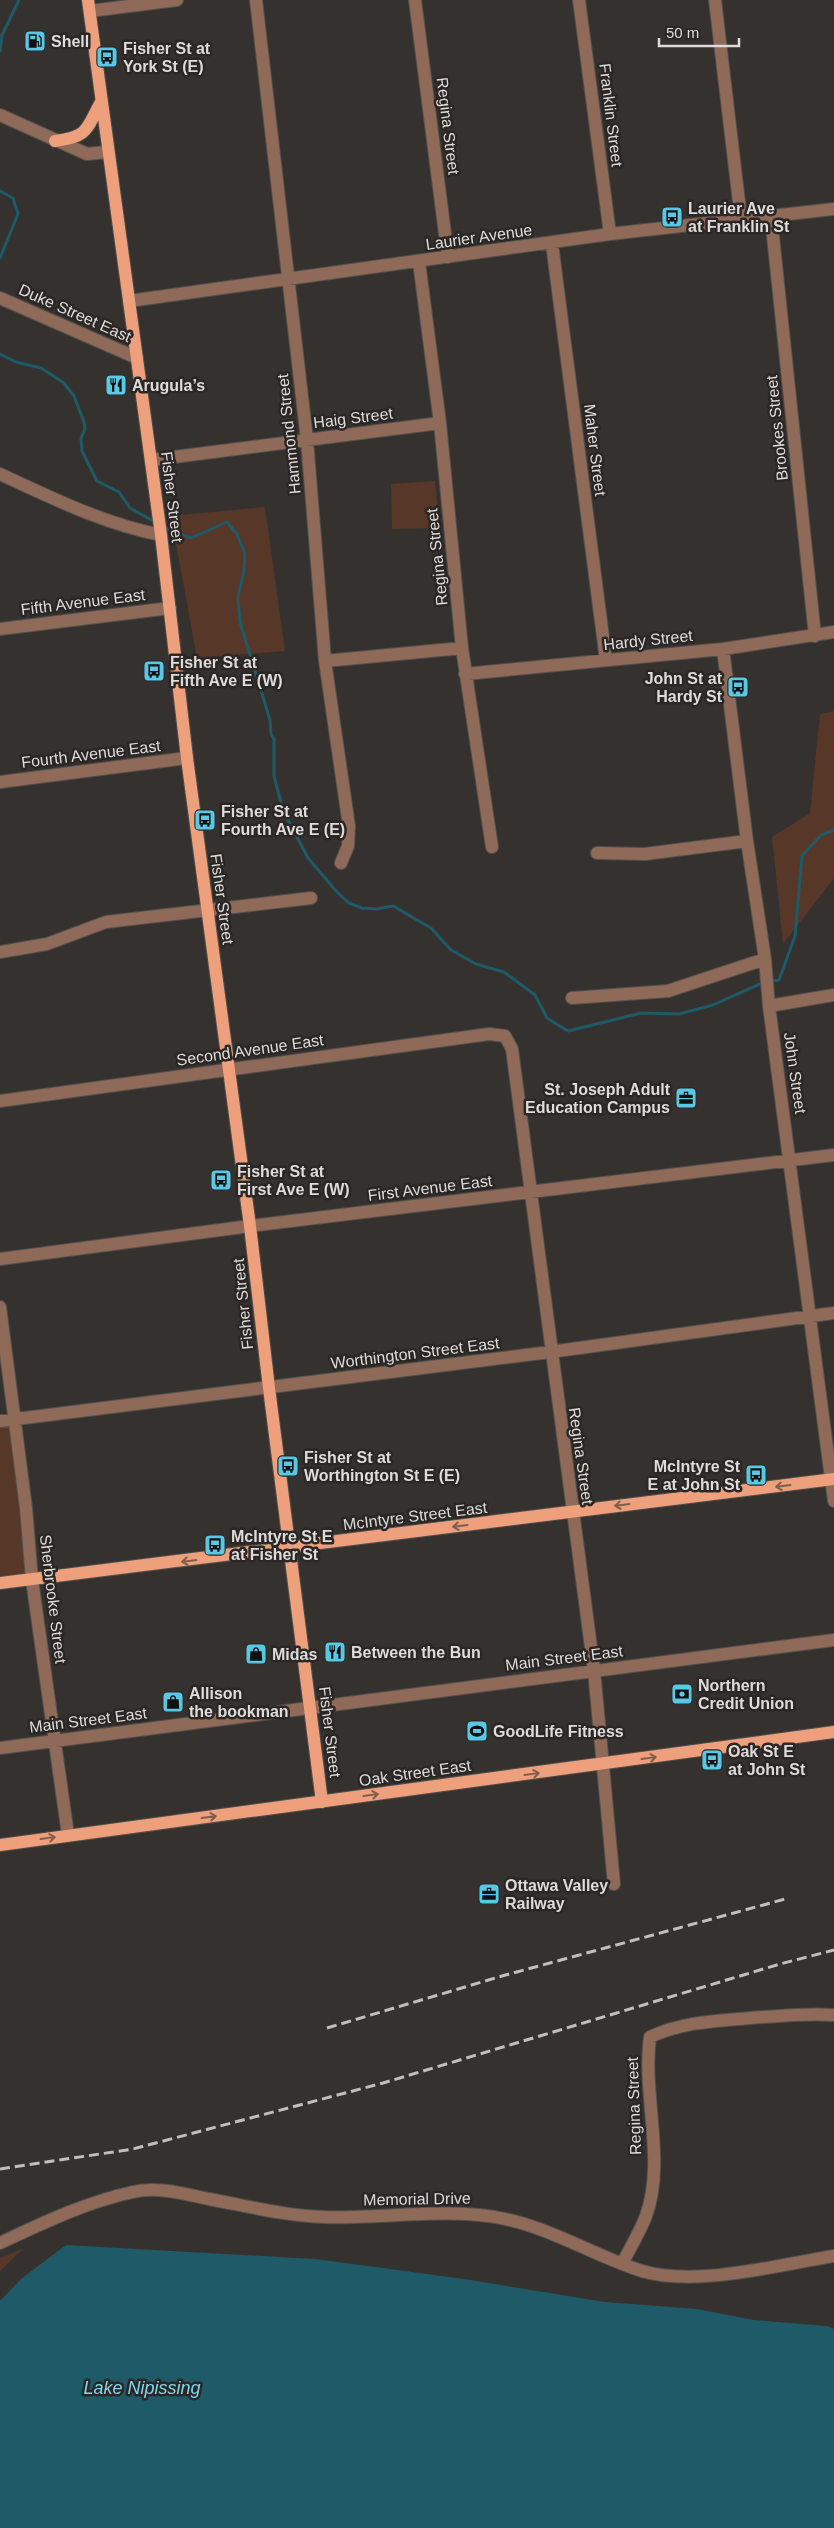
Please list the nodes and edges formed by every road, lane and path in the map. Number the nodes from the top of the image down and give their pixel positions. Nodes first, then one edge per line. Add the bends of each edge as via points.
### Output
1 (177, 0) edge
2 (256, 0) edge
3 (415, 0) edge
4 (579, 0) edge
5 (715, 0) edge
6 (89, 5) edge
7 (101, 102) junction
8 (0, 115) edge
9 (55, 141) junction
10 (107, 152) junction
11 (834, 209) edge
12 (771, 217) junction
13 (741, 219) junction
14 (610, 234) junction
15 (552, 244) junction
16 (448, 257) junction
17 (419, 262) junction
18 (288, 280) junction
19 (0, 298) edge
20 (129, 301) junction
21 (137, 358) junction
22 (440, 423) junction
23 (307, 440) junction
24 (151, 460) junction
25 (0, 474) edge
26 (160, 531) junction
27 (170, 608) junction
28 (0, 629) edge
29 (834, 632) edge
30 (815, 636) junction
31 (462, 648) junction
32 (722, 648) junction
33 (606, 660) junction
34 (324, 661) junction
35 (465, 674) junction
36 (187, 758) junction
37 (0, 782) edge
38 (746, 841) junction
39 (492, 847) dead end
40 (597, 852) dead end
41 (341, 863) dead end
42 (311, 898) dead end
43 (208, 910) junction
44 (0, 952) edge
45 (766, 959) junction
46 (834, 996) edge
47 (572, 998) dead end
48 (769, 1003) junction
49 (505, 1036) joint
50 (228, 1069) junction
51 (0, 1101) edge
52 (834, 1155) edge
53 (790, 1161) junction
54 (530, 1193) junction
55 (250, 1226) junction
56 (0, 1259) edge
57 (0, 1307) edge
58 (834, 1313) edge
59 (810, 1316) junction
60 (550, 1352) junction
61 (269, 1388) junction
62 (14, 1419) junction
63 (0, 1421) edge
64 (833, 1479) edge
65 (834, 1501) edge
66 (572, 1512) junction
67 (290, 1548) junction
68 (32, 1580) junction
69 (0, 1583) edge
70 (834, 1640) edge
71 (594, 1670) junction
72 (311, 1707) junction
73 (834, 1732) edge
74 (56, 1740) junction
75 (0, 1748) edge
76 (601, 1764) junction
77 (322, 1802) junction
78 (68, 1835) junction
79 (0, 1844) edge
80 (614, 1884) dead end
81 (834, 2014) edge
82 (0, 2243) edge
83 (834, 2256) edge
84 (622, 2264) junction

1 - 6 street
2 - 18 street, Hammond Street
3 - 16 street, Regina Street
4 - 14 street, Franklin Street
5 - 13 street
6 - 7 main road, Fisher Street
7 - 9 main road via 84,133 74,139
7 - 10 main road, Fisher Street
8 - 9 street
9 - 10 street via 87,154
10 - 20 main road, Fisher Street
11 - 12 street, Laurier Avenue
12 - 13 street, Laurier Avenue
12 - 30 street, Brookes Street
13 - 14 street, Laurier Avenue
14 - 15 street, Laurier Avenue
15 - 16 street, Laurier Avenue
15 - 33 street, Maher Street
16 - 17 street, Laurier Avenue
17 - 18 street, Laurier Avenue
17 - 22 street, Regina Street
18 - 20 street, Laurier Avenue
18 - 23 street, Hammond Street
19 - 21 street, Duke Street East
20 - 21 main road, Fisher Street
21 - 24 main road, Fisher Street
22 - 23 street, Haig Street
22 - 31 street, Regina Street
23 - 24 street, Haig Street
23 - 34 street, Hammond Street
24 - 26 main road, Fisher Street
25 - 26 street via 71,507 134,530
26 - 27 main road, Fisher Street
27 - 28 street, Fifth Avenue East
27 - 36 main road, Fisher Street
29 - 30 street, Hardy Street
30 - 32 street, Hardy Street
31 - 34 street
31 - 35 street, Regina Street
32 - 33 street, Hardy Street
32 - 38 street, John Street
33 - 35 street, Hardy Street
34 - 41 street, Hammond Street via 349,826 348,846
35 - 39 street, Regina Street
36 - 37 street, Fourth Avenue East
36 - 43 main road, Fisher Street
38 - 40 street via 644,854
38 - 45 street, John Street
42 - 43 street
43 - 44 street via 106,922 47,944
43 - 50 main road, Fisher Street
45 - 47 street via 668,991
45 - 48 street, John Street
46 - 48 street
48 - 53 street, John Street
49 - 50 street, Second Avenue East via 489,1034
49 - 54 street, Regina Street via 512,1049
50 - 51 street, Second Avenue East
50 - 55 main road, Fisher Street
52 - 53 street, First Avenue East
53 - 54 street, First Avenue East
53 - 59 street, John Street
54 - 55 street, First Avenue East
54 - 60 street, Regina Street
55 - 56 street, First Avenue East
55 - 61 main road, Fisher Street
57 - 62 street, Sherbrooke Street
58 - 59 street, Worthington Street East
59 - 60 street, Worthington Street East
59 - 64 street, John Street
60 - 61 street, Worthington Street East
60 - 66 street, Regina Street
61 - 62 street, Worthington Street East
61 - 67 main road, Fisher Street
62 - 63 street, Worthington Street East
62 - 68 street, Sherbrooke Street
64 - 65 street, John Street
64 -> 66 main road, McIntyre Street East
66 -> 67 main road, McIntyre Street East
66 - 71 street, Regina Street
67 -> 68 main road, McIntyre Street East
67 - 72 main road, Fisher Street
68 - 69 main road, McIntyre Street East
68 - 74 street, Sherbrooke Street
70 - 71 street, Main Street East
71 - 72 street, Main Street East
71 - 76 street, Regina Street
72 - 74 street, Main Street East
72 - 77 main road, Fisher Street
76 -> 73 main road, Oak Street East
74 - 75 street, Main Street East
74 - 78 street, Sherbrooke Street
77 -> 76 main road, Oak Street East
76 - 80 street, Regina Street
78 -> 77 main road, Oak Street East
79 -> 78 main road, Oak Street East
81 - 84 street, Regina Street via 805,2013 696,2022 668,2028 650,2038 646,2060 653,2180 646,2215
82 - 84 street, Memorial Drive via 68,2212 134,2191 168,2191 288,2214 324,2217 478,2214 546,2230
83 - 84 street, Memorial Drive via 681,2277 644,2272

